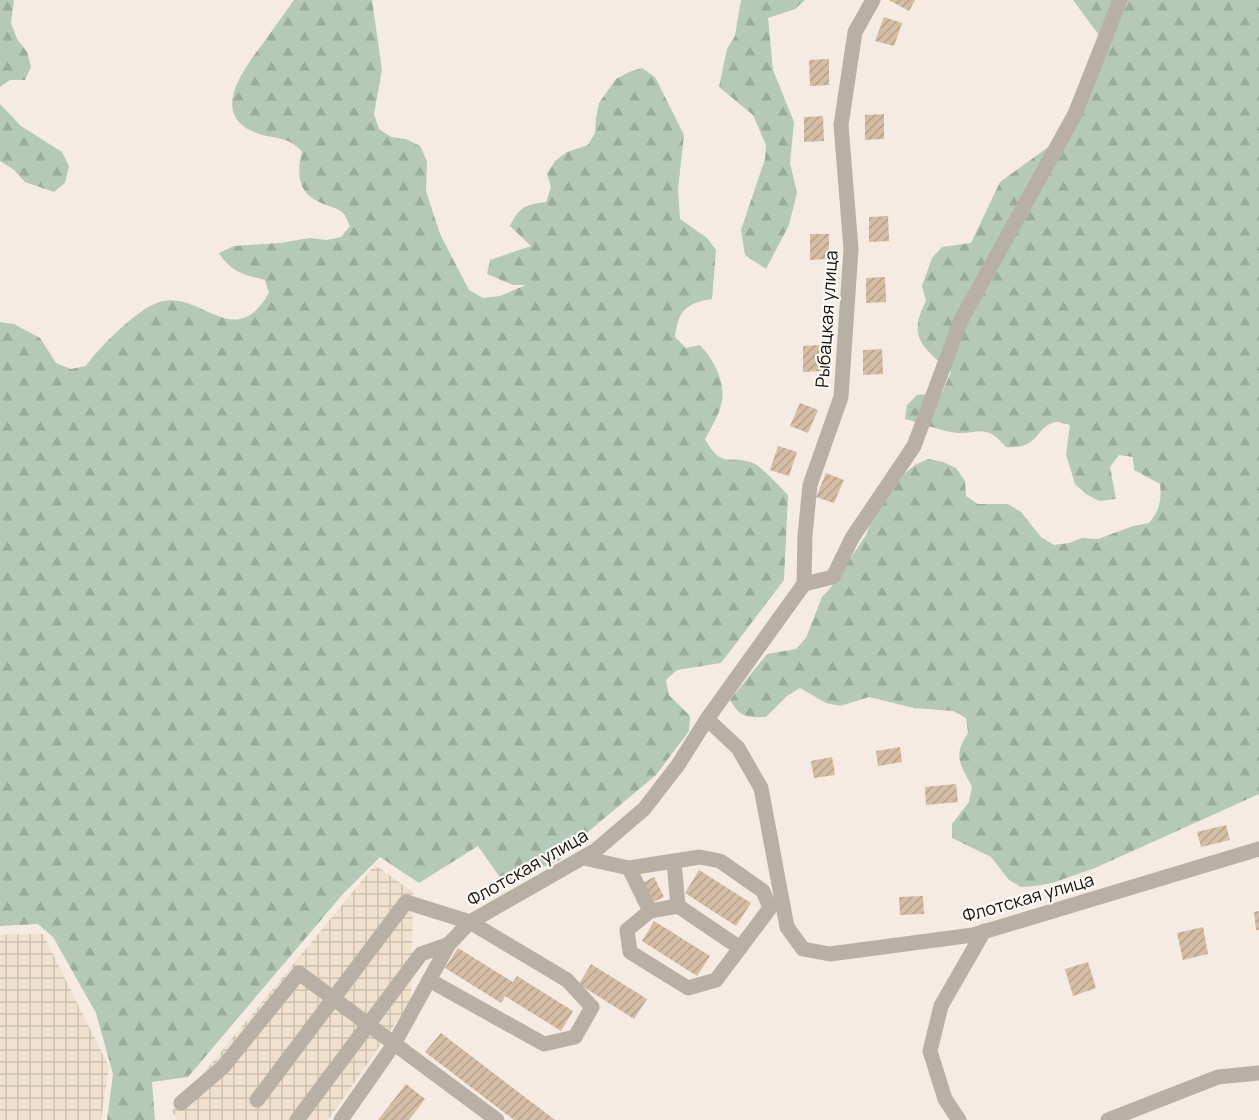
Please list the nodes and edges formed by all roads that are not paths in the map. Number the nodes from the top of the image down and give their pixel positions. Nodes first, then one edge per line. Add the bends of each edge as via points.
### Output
1 (873, 0) edge
2 (1120, 0) edge
3 (804, 584) junction
4 (707, 719) junction
5 (1259, 849) edge
6 (584, 858) junction
7 (674, 862) junction
8 (629, 868) junction
9 (678, 906) junction
10 (650, 911) junction
11 (470, 922) junction
12 (984, 931) junction
13 (449, 944) junction
14 (740, 948) junction
15 (429, 980) junction
16 (333, 999) junction
17 (368, 1025) junction
18 (394, 1044) junction
19 (1259, 1073) edge
20 (257, 1100) dead end
21 (181, 1103) dead end
22 (297, 1120) edge
23 (341, 1120) edge
24 (497, 1120) edge
25 (959, 1120) edge
26 (1108, 1120) edge

1 - 3 street, Рыбацкая улица via 855,32 841,125 851,249 841,397 810,485
2 - 3 street via 1075,114 961,320 914,446 852,538 833,577
3 - 4 street
4 - 6 street, Флотская улица via 644,809
4 - 12 street, Флотская улица via 738,748 761,788 787,927 802,949 830,954
5 - 12 street, Флотская улица
6 - 8 street
6 - 11 street, Флотская улица
7 - 8 street
7 - 9 street
7 - 14 street via 700,857 720,861 764,891 770,908
8 - 10 street
9 - 10 street
9 - 14 street
10 - 14 street via 627,930 630,952 688,988 716,980
11 - 13 street, Флотская улица
11 - 15 street via 567,980 592,1007 575,1037 544,1044
11 - 16 street via 406,902
12 - 25 street via 941,1006 930,1051 945,1099
13 - 15 street, Флотская улица
13 - 17 street via 422,954
15 - 18 street, Флотская улица
16 - 17 street
16 - 20 street
16 - 21 street via 299,973 223,1067
17 - 18 street
17 - 22 street
18 - 23 street, Флотская улица
18 - 24 street
19 - 26 street via 1218,1077

